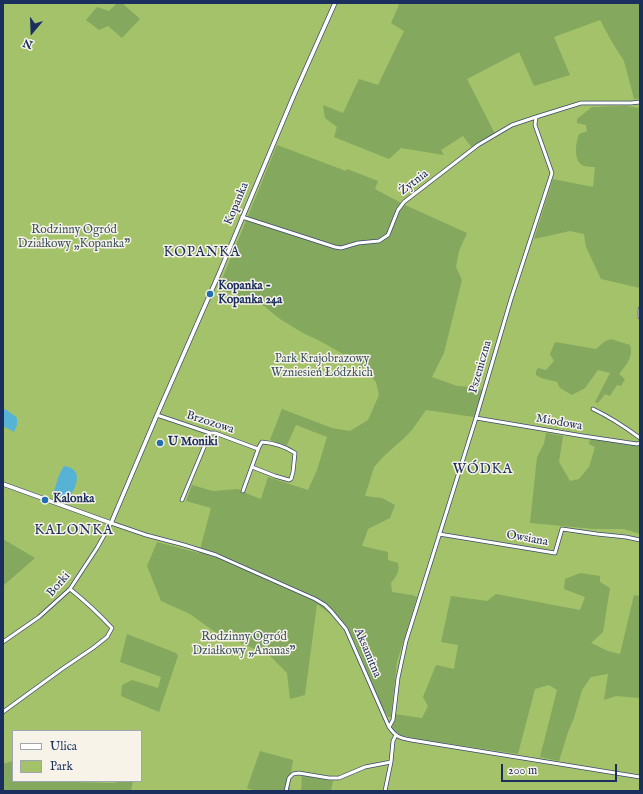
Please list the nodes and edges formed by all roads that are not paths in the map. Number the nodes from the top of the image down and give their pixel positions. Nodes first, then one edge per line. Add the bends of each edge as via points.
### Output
1 (335, 3) edge
2 (640, 102) edge
3 (536, 117) junction
4 (242, 217) junction
5 (640, 309) edge
6 (640, 317) edge
7 (593, 409) dead end
8 (156, 415) junction
9 (476, 418) junction
10 (210, 433) junction
11 (640, 438) edge
12 (640, 443) edge
13 (258, 449) junction
14 (252, 467) junction
15 (3, 484) edge
16 (243, 491) dead end
17 (182, 500) dead end
18 (111, 523) junction
19 (439, 534) junction
20 (640, 540) edge
21 (70, 589) junction
22 (3, 642) edge
23 (3, 712) edge
24 (389, 727) junction
25 (396, 735) junction
26 (391, 762) junction
27 (640, 777) edge
28 (286, 791) edge
29 (385, 791) edge

1 - 4 street, Kopanka
2 - 3 street via 581,103
3 - 4 street, Żytnia via 512,125 478,145 404,202 388,235 379,241 335,247
3 - 9 street, Pszeniczna via 535,125 552,173
4 - 8 street, Kopanka
5 - 6 street
7 - 11 street via 617,421
8 - 10 street, Brzozowa
8 - 18 street, Kopanka
9 - 12 street, Miodowa
9 - 19 street, Pszeniczna
10 - 13 street, Brzozowa
10 - 17 street
13 - 14 street
13 - 14 street via 262,442 295,453 292,478 285,479
14 - 16 street
15 - 18 street, Aksamitna
18 - 21 street, Borki
18 - 24 street, Aksamitna via 216,555 325,605 346,629
19 - 20 street, Owsiana via 555,553 562,529
19 - 24 street, Pszeniczna via 405,647 393,720
21 - 22 street, Borki via 48,609
21 - 23 street via 112,628 107,637 93,648
24 - 25 street, Aksamitna
25 - 26 street via 393,740
25 - 27 street via 411,740
26 - 28 street via 365,767 339,778 296,773 290,776
26 - 29 street

